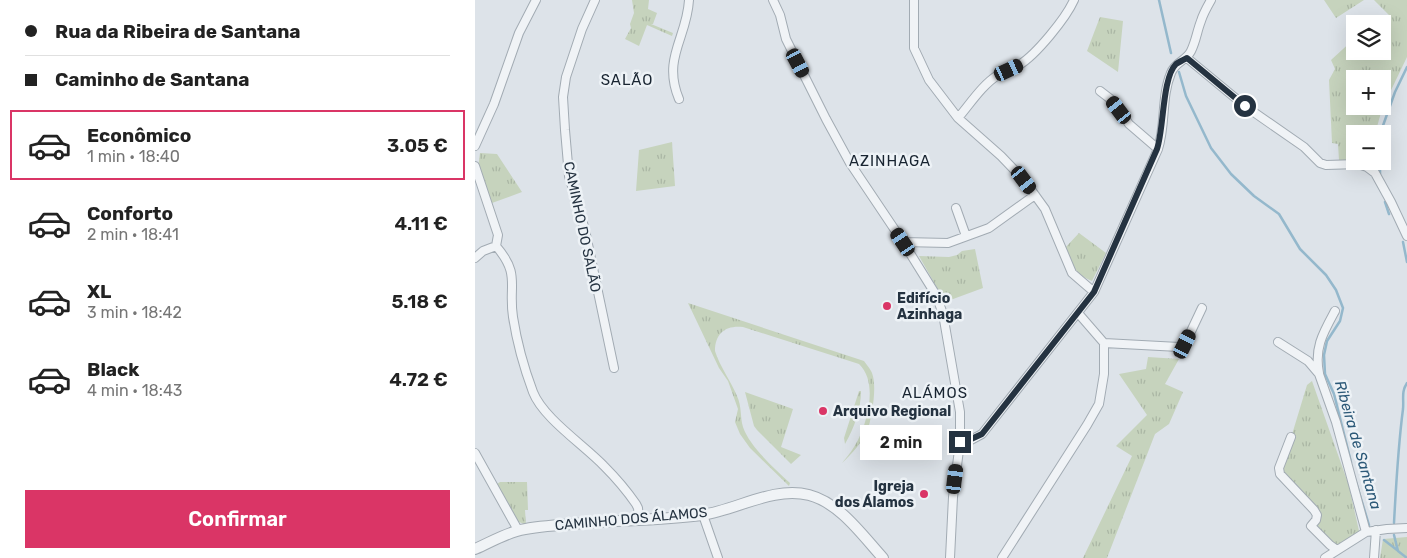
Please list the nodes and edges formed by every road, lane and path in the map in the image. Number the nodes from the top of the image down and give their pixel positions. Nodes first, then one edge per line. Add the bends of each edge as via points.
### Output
1 (536, 0) edge
2 (595, 0) edge
3 (689, 0) edge
4 (773, 0) edge
5 (914, 0) edge
6 (1074, 0) edge
7 (1211, 0) edge
8 (1187, 58) junction
9 (1100, 92) dead end
10 (679, 98) dead end
11 (958, 118) junction
12 (475, 146) edge
13 (1157, 149) junction
14 (475, 166) edge
15 (1035, 195) junction
16 (956, 208) dead end
17 (966, 236) junction
18 (1407, 236) edge
19 (903, 242) junction
20 (496, 246) junction
21 (475, 258) edge
22 (1094, 292) junction
23 (1203, 308) dead end
24 (1335, 311) dead end
25 (1078, 312) junction
26 (1278, 342) dead end
27 (1104, 343) junction
28 (614, 368) dead end
29 (1319, 374) junction
30 (1291, 437) dead end
31 (960, 442) junction
32 (475, 453) edge
33 (703, 515) junction
34 (639, 520) junction
35 (1406, 528) edge
36 (518, 530) junction
37 (1377, 530) junction
38 (1366, 532) junction
39 (475, 549) edge
40 (1337, 550) junction
41 (718, 558) edge
42 (883, 558) edge
43 (950, 558) edge
44 (1002, 558) edge
45 (1325, 558) edge
46 (1374, 558) edge

1 - 12 street via 519,33
2 - 28 street, CAMINHO DO SALÃO via 565,76 563,96 569,176 585,230
3 - 10 street via 674,56 673,80
4 - 19 street via 789,45 826,119 850,163
5 - 11 street via 914,48 929,80
6 - 11 street via 1044,42 1018,66 989,82
7 - 8 street
8 - 13 street via 1171,71
8 - 18 street via 1245,106 1304,147 1320,163 1358,164 1375,173
9 - 13 street via 1113,101 1129,124
11 - 15 street via 1001,156
13 - 22 street
14 - 20 street via 498,235
15 - 17 street via 989,228
15 - 22 street via 1045,209 1072,273
16 - 17 street
17 - 19 street via 948,243
19 - 31 street via 936,296 943,314 960,412
20 - 21 street
20 - 34 street via 512,272 513,315 533,394 543,410 611,473 636,504
22 - 25 street
23 - 27 street via 1185,344 1179,347
24 - 29 street via 1322,334 1317,361
25 - 27 street
25 - 31 street via 982,434
26 - 29 street via 1308,361
27 - 44 street via 1104,374 1099,404
29 - 38 street via 1336,422
30 - 40 street via 1279,468 1280,474 1317,515 1311,526
31 - 43 street
32 - 36 street
33 - 34 street, CAMINHO DOS ÁLAMOS
33 - 41 street
33 - 42 street, CAMINHO DOS ÁLAMOS via 786,493 812,496 834,507
34 - 36 street, CAMINHO DOS ÁLAMOS
35 - 37 street
36 - 39 street, CAMINHO DOS ÁLAMOS
37 - 38 street
37 - 46 street
38 - 40 street
40 - 45 street

